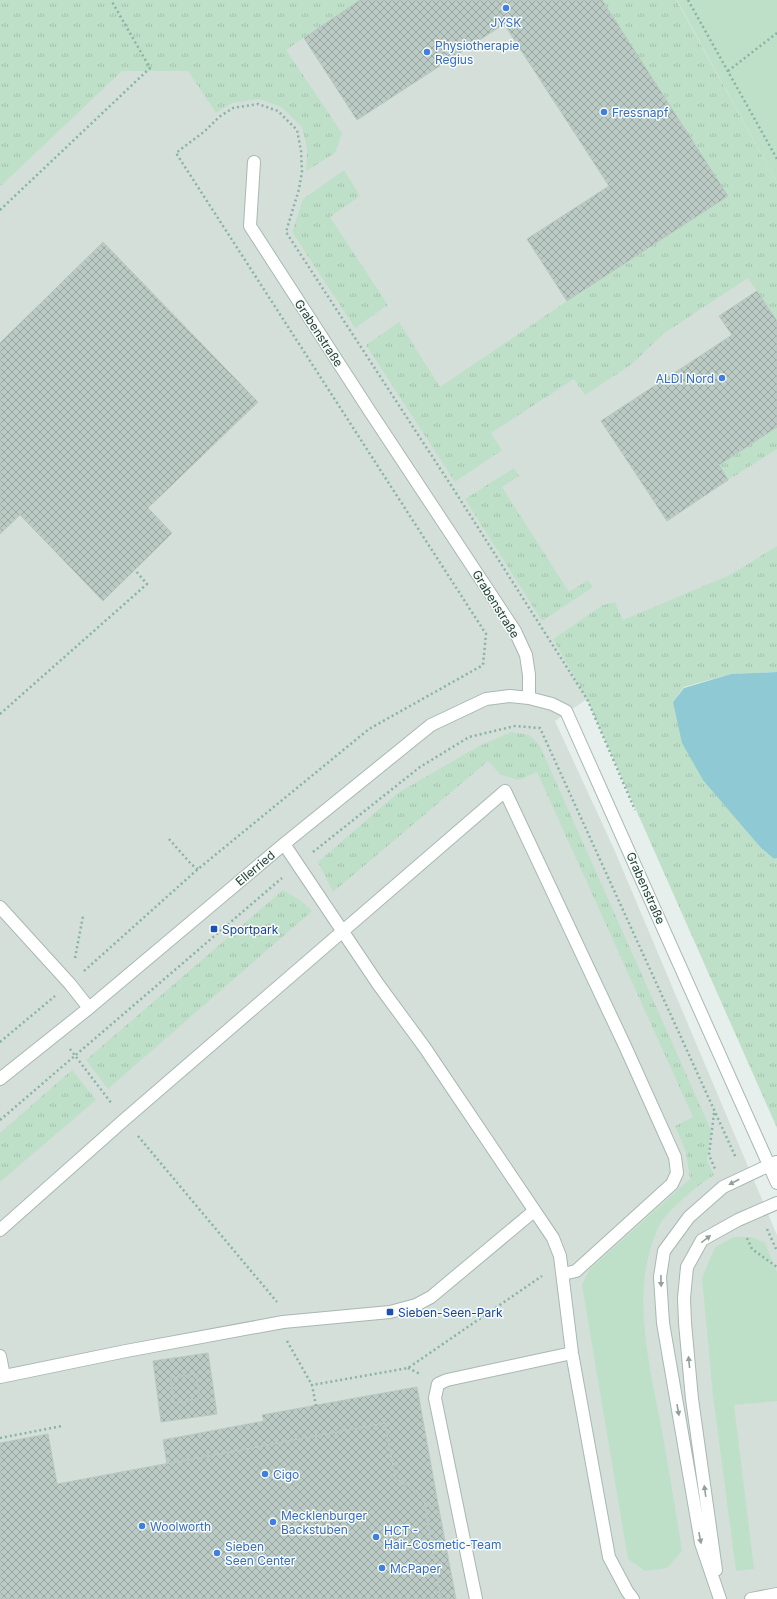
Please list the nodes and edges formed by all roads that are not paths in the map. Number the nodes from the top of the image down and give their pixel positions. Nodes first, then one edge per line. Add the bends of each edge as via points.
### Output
1 (254, 162) dead end
2 (529, 698) junction
3 (284, 844) junction
4 (0, 907) edge
5 (343, 932) junction
6 (89, 1008) junction
7 (0, 1079) edge
8 (773, 1164) edge
9 (777, 1183) edge
10 (777, 1202) edge
11 (534, 1211) junction
12 (0, 1230) edge
13 (563, 1274) junction
14 (572, 1353) junction
15 (0, 1356) edge
16 (2, 1377) edge
17 (777, 1594) edge
18 (476, 1599) edge
19 (633, 1599) edge
20 (721, 1599) edge
21 (751, 1599) edge

1 - 2 street, Grabenstraße via 250,226 515,631 526,655
2 - 3 street, Ellerried via 510,696 486,699 431,725
2 - 8 street, Grabenstraße via 566,711
3 - 5 street
3 - 6 street, Ellerried
4 - 6 street
5 - 11 street via 425,1048
5 - 12 street
5 - 13 street via 505,791 675,1157 677,1173 672,1184 576,1271
6 - 7 street, Ellerried
8 - 9 street, Grabenstraße
8 -> 20 street via 723,1187 689,1217 664,1251 660,1277 663,1323 701,1543
20 -> 10 street via 710,1532 685,1323 687,1267 702,1240
11 - 13 street via 553,1238
11 - 16 street via 431,1297 416,1305 390,1312 283,1322
13 - 14 street
14 - 18 street via 438,1384 435,1398
14 - 19 street via 609,1557
15 - 16 street
17 - 21 street

